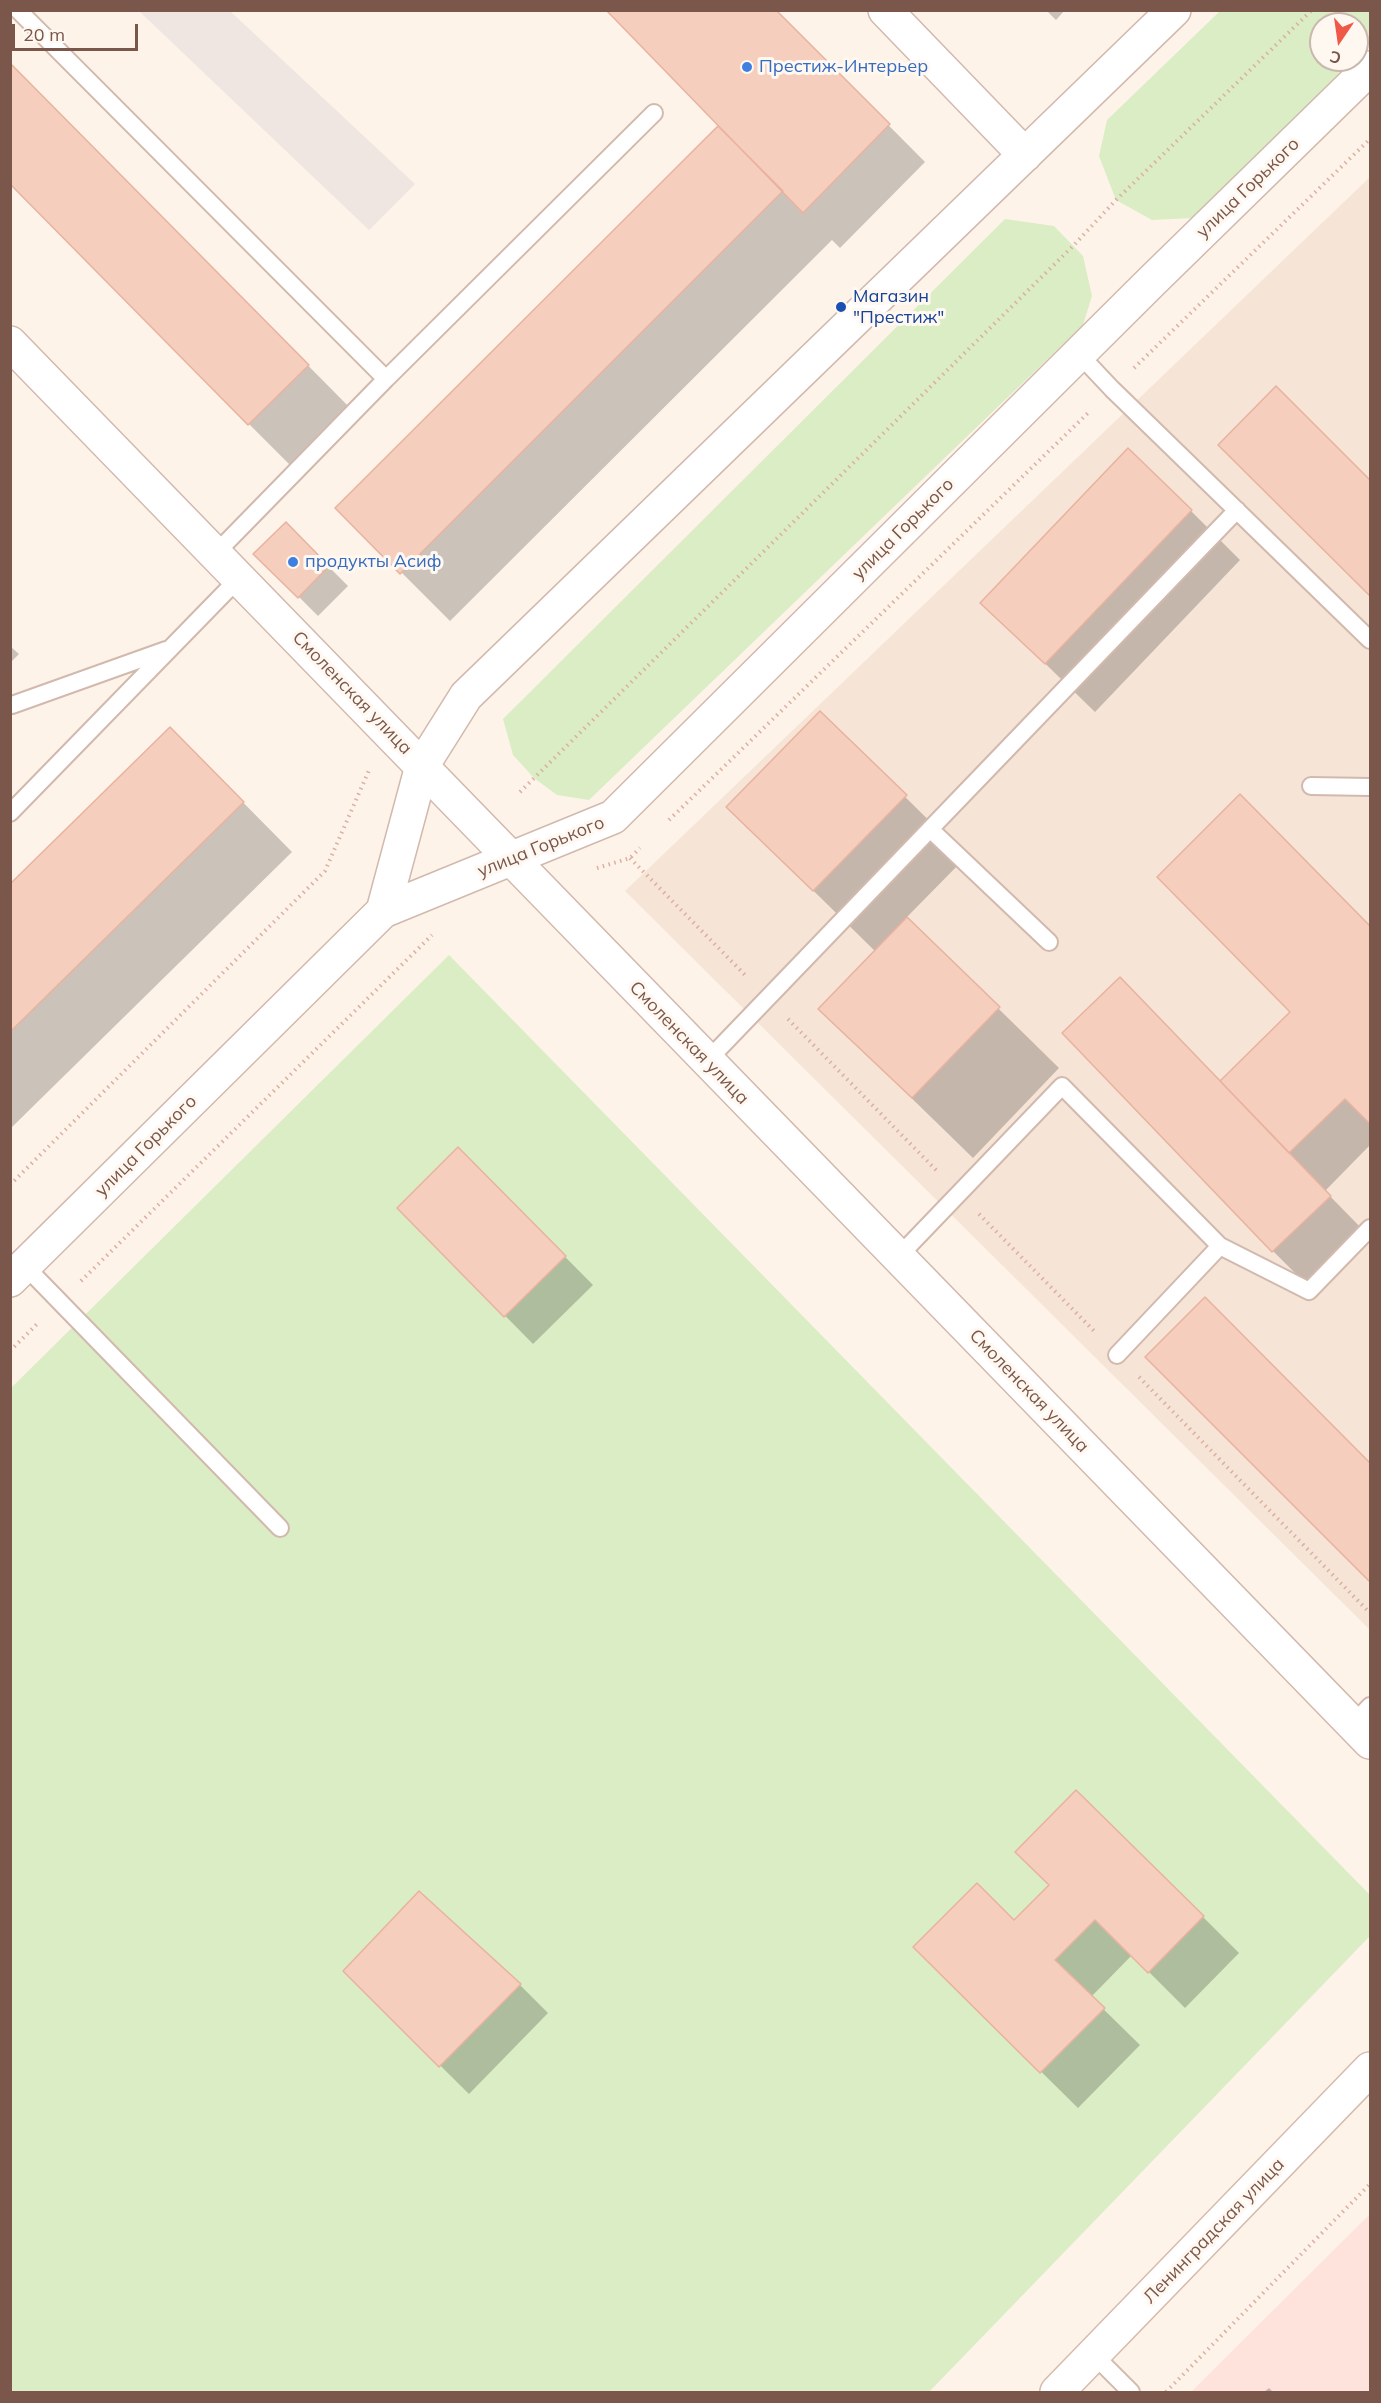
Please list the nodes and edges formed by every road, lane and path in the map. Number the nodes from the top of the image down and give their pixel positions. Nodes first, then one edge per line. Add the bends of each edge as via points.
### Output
1 (18, 10) edge
2 (885, 10) edge
3 (1174, 10) edge
4 (1312, 10) edge
5 (1371, 68) edge
6 (654, 113) dead end
7 (1025, 155) junction
8 (10, 343) edge
9 (1079, 354) junction
10 (386, 379) junction
11 (1237, 510) junction
12 (216, 553) junction
13 (240, 578) junction
14 (1371, 640) edge
15 (170, 649) junction
16 (12, 705) dead end
17 (422, 766) junction
18 (1311, 786) dead end
19 (1371, 787) edge
20 (520, 792) dead end
21 (10, 813) edge
22 (930, 829) junction
23 (630, 858) dead end
24 (511, 860) junction
25 (383, 911) junction
26 (1048, 942) dead end
27 (767, 997) junction
28 (707, 1061) junction
29 (959, 1193) junction
30 (1371, 1228) edge
31 (1220, 1246) junction
32 (898, 1257) junction
33 (18, 1273) edge
34 (1117, 1354) junction
35 (280, 1528) dead end
36 (1371, 1613) edge
37 (1365, 1724) edge
38 (1371, 2069) edge
39 (1371, 2184) edge
40 (1094, 2355) junction
41 (1057, 2392) edge
42 (1131, 2392) edge
43 (1166, 2392) edge

1 - 10 lane
2 - 7 street
3 - 7 street
4 - 20 path
5 - 9 street, улица Горького
6 - 10 lane
7 - 17 street via 466,696
8 - 12 street, Смоленская улица
9 - 11 lane
9 - 24 street, улица Горького via 613,817
10 - 12 lane
11 - 14 lane
11 - 22 lane
12 - 13 street, Смоленская улица
13 - 15 lane
13 - 17 street, Смоленская улица
15 - 16 lane
15 - 21 lane
17 - 24 street, Смоленская улица
17 - 25 street
18 - 19 lane
22 - 26 lane
22 - 27 lane
23 - 27 path
24 - 25 street, улица Горького
24 - 28 street, Смоленская улица
25 - 33 street, улица Горького
27 - 28 lane
27 - 29 path
28 - 32 street, Смоленская улица
29 - 31 lane via 1062,1086
29 - 32 lane
29 - 34 path
30 - 31 lane via 1309,1291
31 - 34 lane
32 - 37 street, Смоленская улица
33 - 35 lane
34 - 36 path
38 - 40 street, Ленинградская улица
39 - 43 path
40 - 41 street, Ленинградская улица
40 - 42 lane

